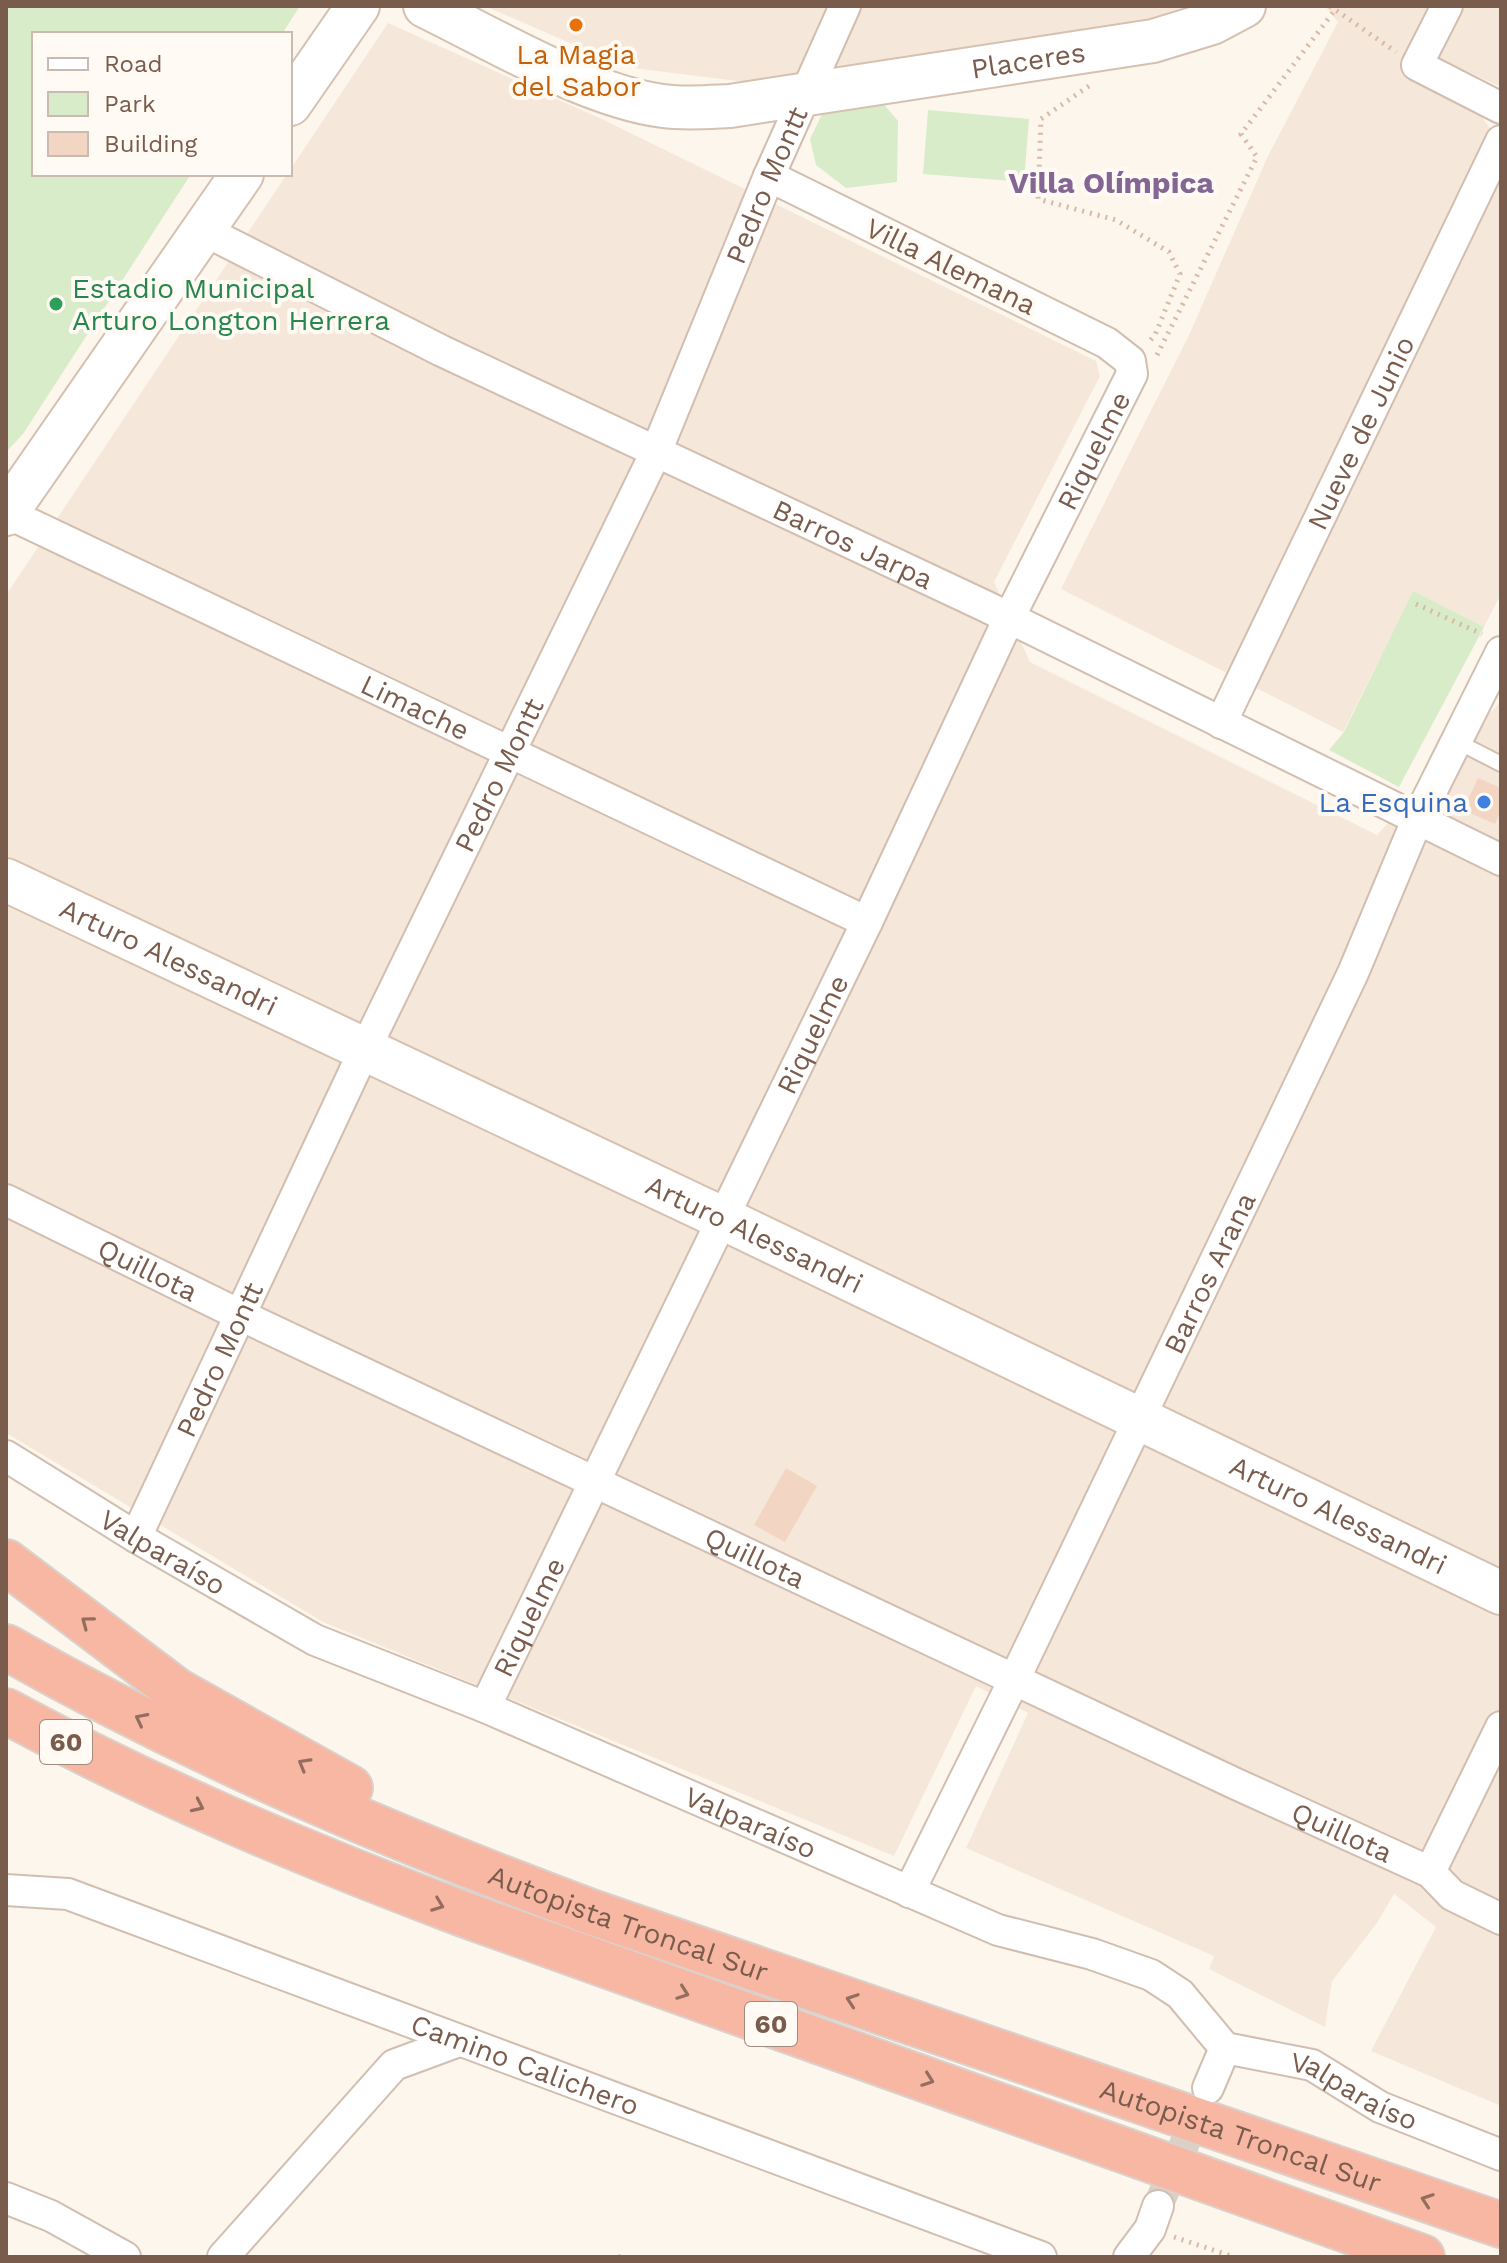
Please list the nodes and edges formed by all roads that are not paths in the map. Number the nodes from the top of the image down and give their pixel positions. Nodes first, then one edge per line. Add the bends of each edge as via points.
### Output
1 (358, 6) edge
2 (425, 6) edge
3 (845, 6) edge
4 (1244, 6) edge
5 (1447, 6) edge
6 (808, 94) junction
7 (292, 101) edge
8 (1501, 108) edge
9 (1501, 141) edge
10 (241, 176) edge
11 (769, 176) junction
12 (203, 230) junction
13 (1130, 361) joint
14 (656, 452) junction
15 (6, 513) edge
16 (1009, 618) junction
17 (1494, 644) edge
18 (1221, 723) junction
19 (1456, 741) junction
20 (510, 752) junction
21 (1501, 764) edge
22 (1417, 820) junction
23 (1501, 860) edge
24 (6, 880) edge
25 (867, 922) junction
26 (365, 1048) junction
27 (6, 1200) edge
28 (722, 1218) junction
29 (240, 1315) junction
30 (1140, 1418) junction
31 (6, 1456) edge
32 (594, 1481) junction
33 (136, 1537) junction
34 (6, 1562) edge
35 (1501, 1593) edge
36 (6, 1647) edge
37 (1015, 1678) junction
38 (485, 1707) junction
39 (6, 1711) edge
40 (1501, 1727) edge
41 (1430, 1872) junction
42 (6, 1890) edge
43 (909, 1892) junction
44 (1501, 1919) edge
45 (705, 1950) junction
46 (459, 2041) junction
47 (1225, 2048) junction
48 (1208, 2088) tunnel mouth
49 (1501, 2155) edge
50 (6, 2198) edge
51 (1154, 2217) tunnel mouth
52 (1501, 2225) edge
53 (125, 2257) edge
54 (223, 2257) edge
55 (1041, 2257) edge
56 (1129, 2257) edge
57 (1422, 2257) edge

1 - 7 main road
2 - 6 main road via 583,84 640,101 730,106
3 - 6 street, Pedro Montt
4 - 6 main road, Placeres via 1212,23 1153,41
5 - 8 street via 1417,65
6 - 11 street, Pedro Montt
9 - 18 street, Nueve de Junio
10 - 12 main road
11 - 13 street, Villa Alemana via 1107,343
11 - 14 street, Pedro Montt
12 - 14 street, Barros Jarpa
12 - 15 main road
13 - 16 street, Riquelme via 1132,374
14 - 16 street, Barros Jarpa
14 - 20 street, Pedro Montt
15 - 20 street, Limache
16 - 18 street, Barros Jarpa
16 - 25 street, Riquelme
17 - 19 street, Barros Arana
18 - 22 street, Barros Jarpa
19 - 21 lane
19 - 22 street, Barros Arana
20 - 25 street, Limache
20 - 26 street, Pedro Montt
22 - 23 street, Barros Jarpa
22 - 30 street, Barros Arana via 1353,973
24 - 26 main road, Arturo Alessandri
25 - 28 street, Riquelme
26 - 28 main road, Arturo Alessandri
26 - 29 street, Pedro Montt
27 - 29 street, Quillota
28 - 30 main road, Arturo Alessandri
28 - 32 street, Riquelme
29 - 32 street, Quillota
29 - 33 street, Pedro Montt
30 - 35 main road, Arturo Alessandri
30 - 37 street, Barros Arana
31 - 33 street, Valparaíso
32 - 37 street, Quillota
32 - 38 street, Riquelme
33 - 38 street, Valparaíso via 315,1640
45 -> 34 highway via 330,1778 177,1691
45 -> 36 highway, Autopista Troncal Sur / 60 via 506,1881 367,1824 149,1724
37 - 41 street, Quillota
37 - 43 street, Barros Arana
38 - 43 street, Valparaíso
39 -> 57 highway, Autopista Troncal Sur / 60 via 127,1773 349,1871
40 - 41 street
41 - 44 street, Quillota via 1452,1895
42 - 46 street, Camino Calichero via 68,1894
43 - 47 street, Valparaíso via 998,1930 1151,1975 1180,1994
52 -> 45 highway, Autopista Troncal Sur / 60
46 - 54 street via 394,2065
46 - 55 street, Camino Calichero
47 - 48 street
47 - 49 street, Valparaíso via 1312,2065 1380,2107
50 - 53 street
51 - 56 street

